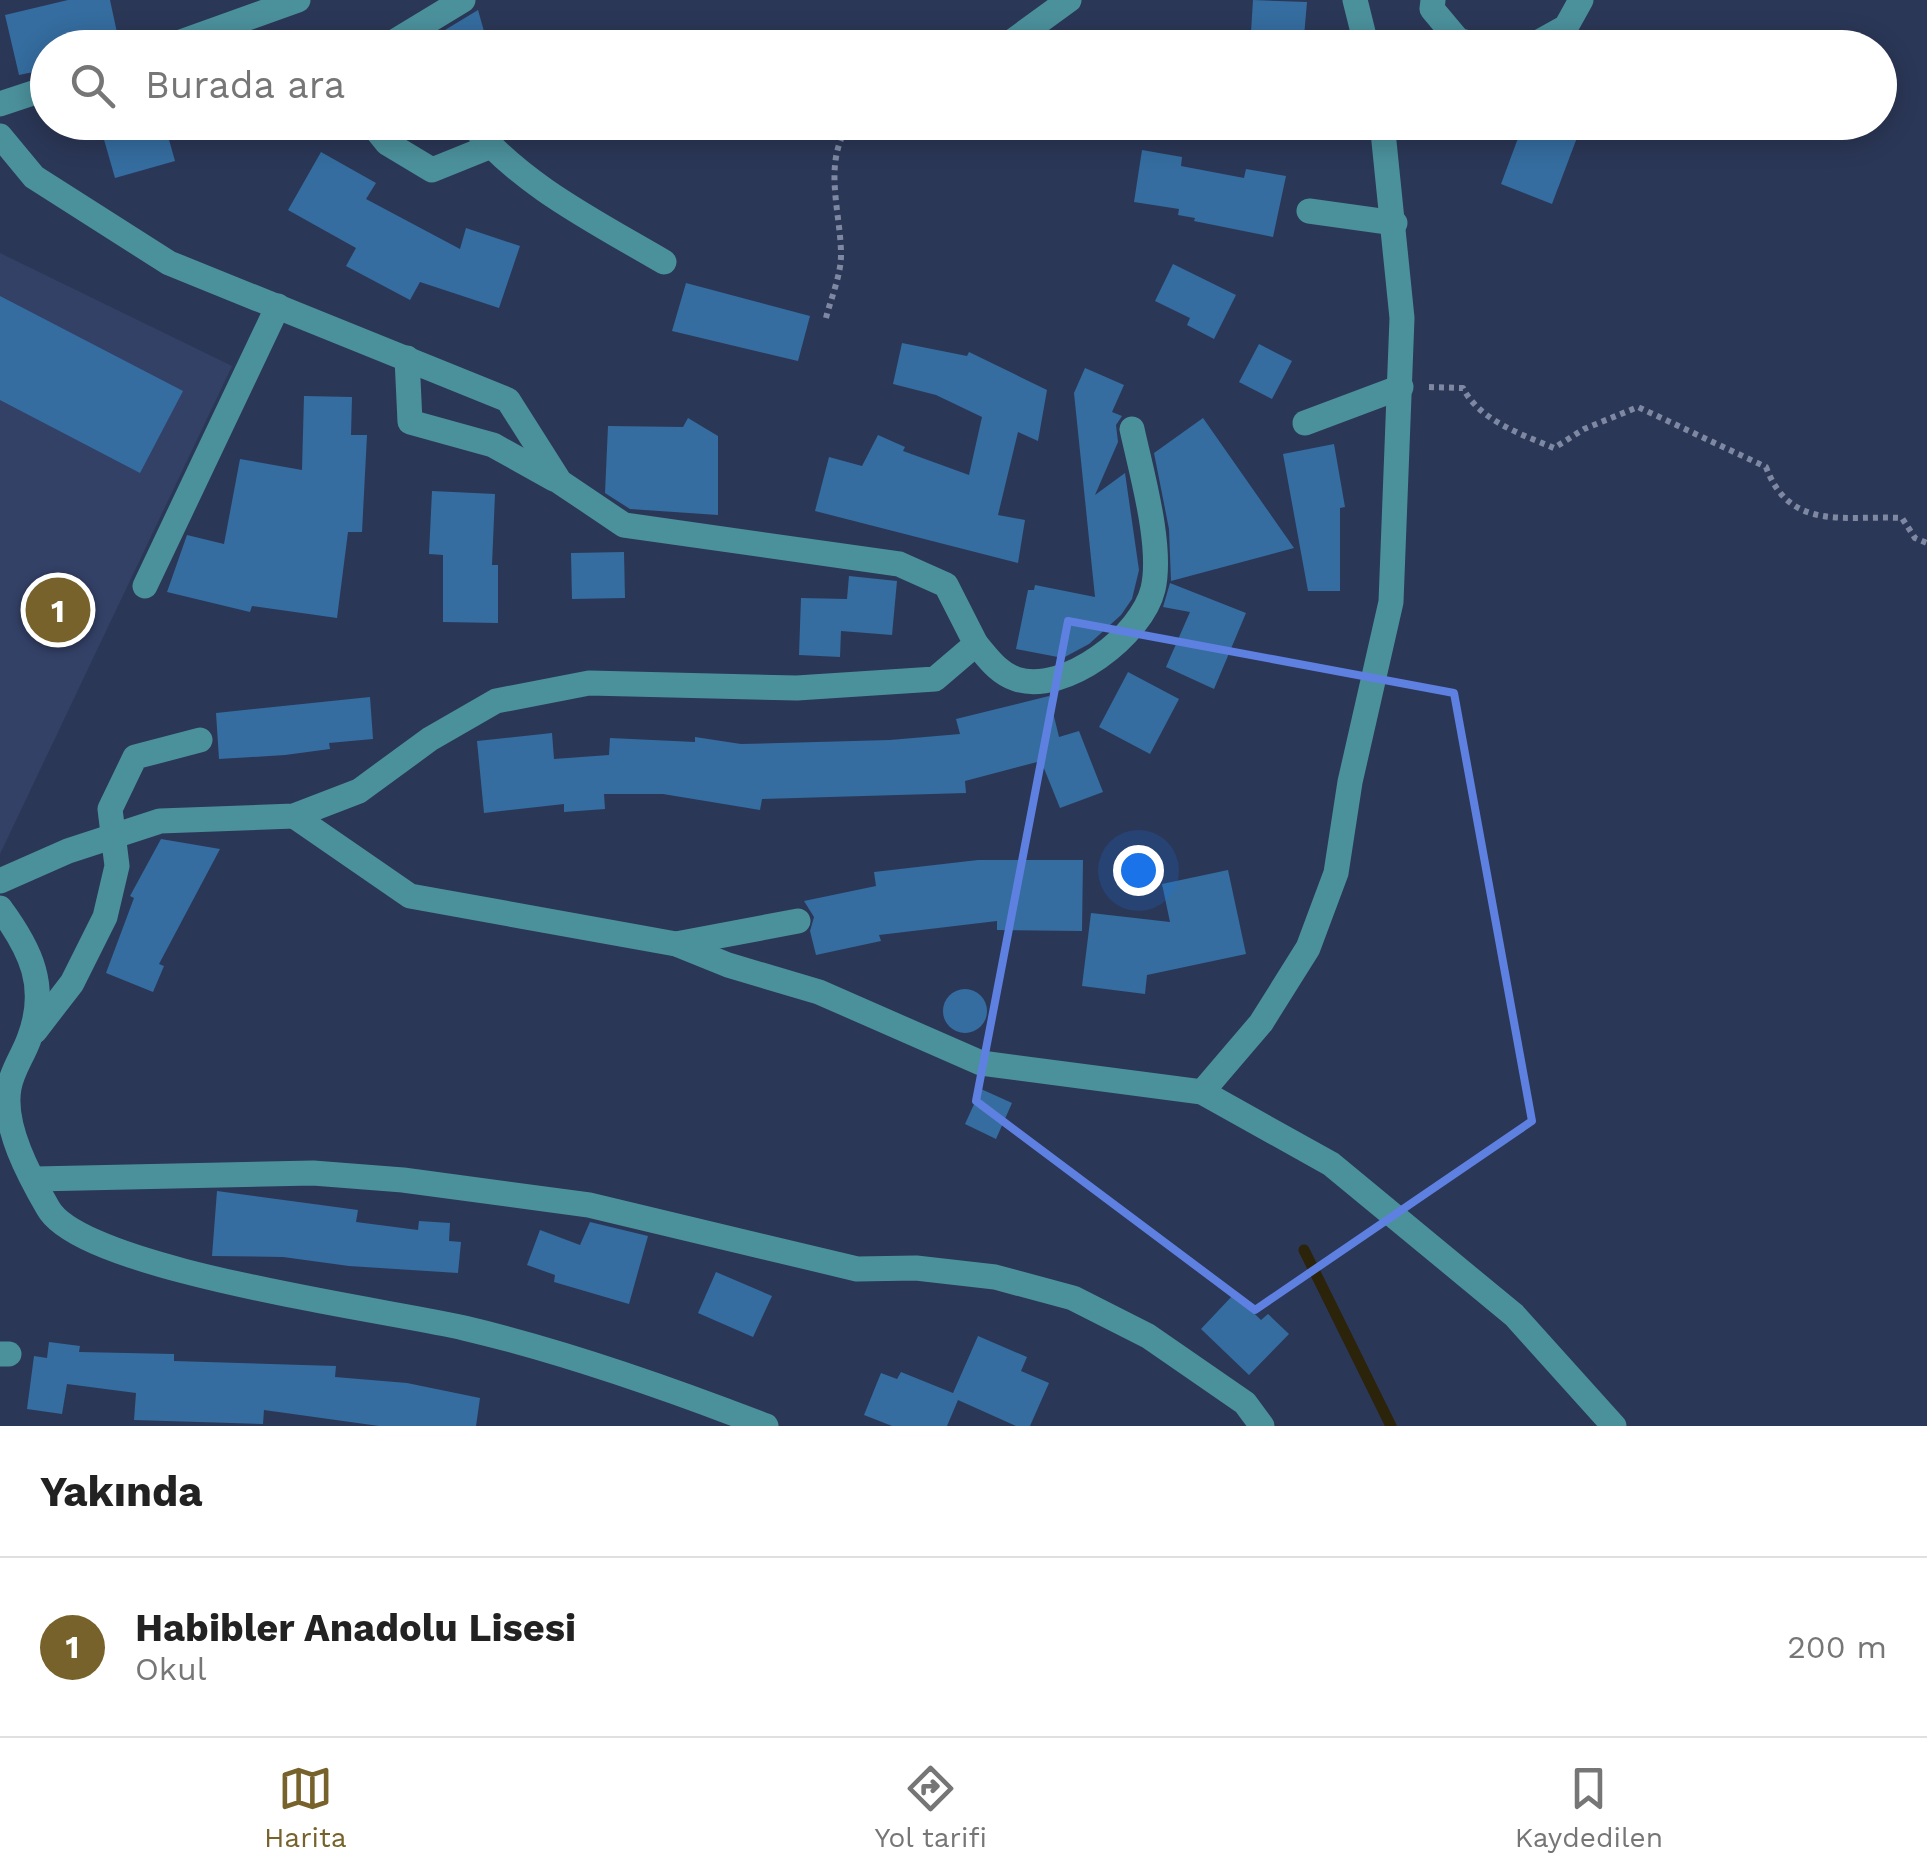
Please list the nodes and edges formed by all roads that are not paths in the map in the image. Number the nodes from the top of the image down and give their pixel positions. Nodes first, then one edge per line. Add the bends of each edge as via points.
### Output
1 (298, 0) edge
2 (463, 0) edge
3 (1069, 0) edge
4 (1356, 0) edge
5 (1433, 0) edge
6 (1581, 0) edge
7 (214, 30) edge
8 (414, 30) edge
9 (1028, 30) edge
10 (1363, 30) edge
11 (1450, 30) edge
12 (1561, 30) edge
13 (30, 94) edge
14 (0, 104) edge
15 (0, 136) edge
16 (385, 140) edge
17 (484, 140) edge
18 (1384, 140) edge
19 (489, 147) junction
20 (1309, 211) dead end
21 (1395, 224) junction
22 (664, 262) dead end
23 (278, 306) junction
24 (407, 358) junction
25 (1401, 386) junction
26 (1305, 423) dead end
27 (1132, 428) dead end
28 (560, 482) junction
29 (145, 586) dead end
30 (976, 644) junction
31 (200, 740) dead end
32 (294, 816) junction
33 (116, 835) junction
34 (0, 881) edge
35 (0, 908) edge
36 (798, 921) dead end
37 (676, 944) junction
38 (29, 1039) junction
39 (1202, 1092) junction
40 (35, 1179) junction
41 (766, 1426) edge
42 (1262, 1426) edge
43 (1614, 1426) edge

1 - 7 street
2 - 8 street
3 - 9 street
4 - 10 street
5 - 11 street via 1432,9
6 - 12 street
13 - 14 street
15 - 23 street via 34,177 169,263
16 - 19 street via 432,170
17 - 19 street
18 - 21 street
19 - 22 street via 566,204
20 - 21 street
21 - 25 street
23 - 24 street
23 - 29 street
24 - 28 street via 508,400
24 - 28 street via 410,422 493,445
25 - 26 street
25 - 39 street via 1391,602 1336,874 1299,963 1262,1023
27 - 30 street via 1152,520 1153,589 1125,638 1074,672 1035,682 994,666
28 - 30 street via 624,525 899,564 946,585
30 - 32 street via 935,679 797,688 588,683 496,700 359,791
31 - 33 street via 135,757 110,809
32 - 33 street via 160,821
32 - 37 street via 410,896
33 - 34 street
33 - 38 street via 118,866 105,917 72,983
35 - 38 street via 26,942 41,986
36 - 37 street
37 - 39 street via 820,992 981,1062
38 - 40 street via 8,1091 10,1120
39 - 43 street via 1331,1164 1514,1315
40 - 41 street via 61,1226 107,1247 204,1276 466,1328
40 - 42 street via 312,1173 402,1180 588,1205 858,1269 995,1277 1073,1298 1148,1336 1244,1403

